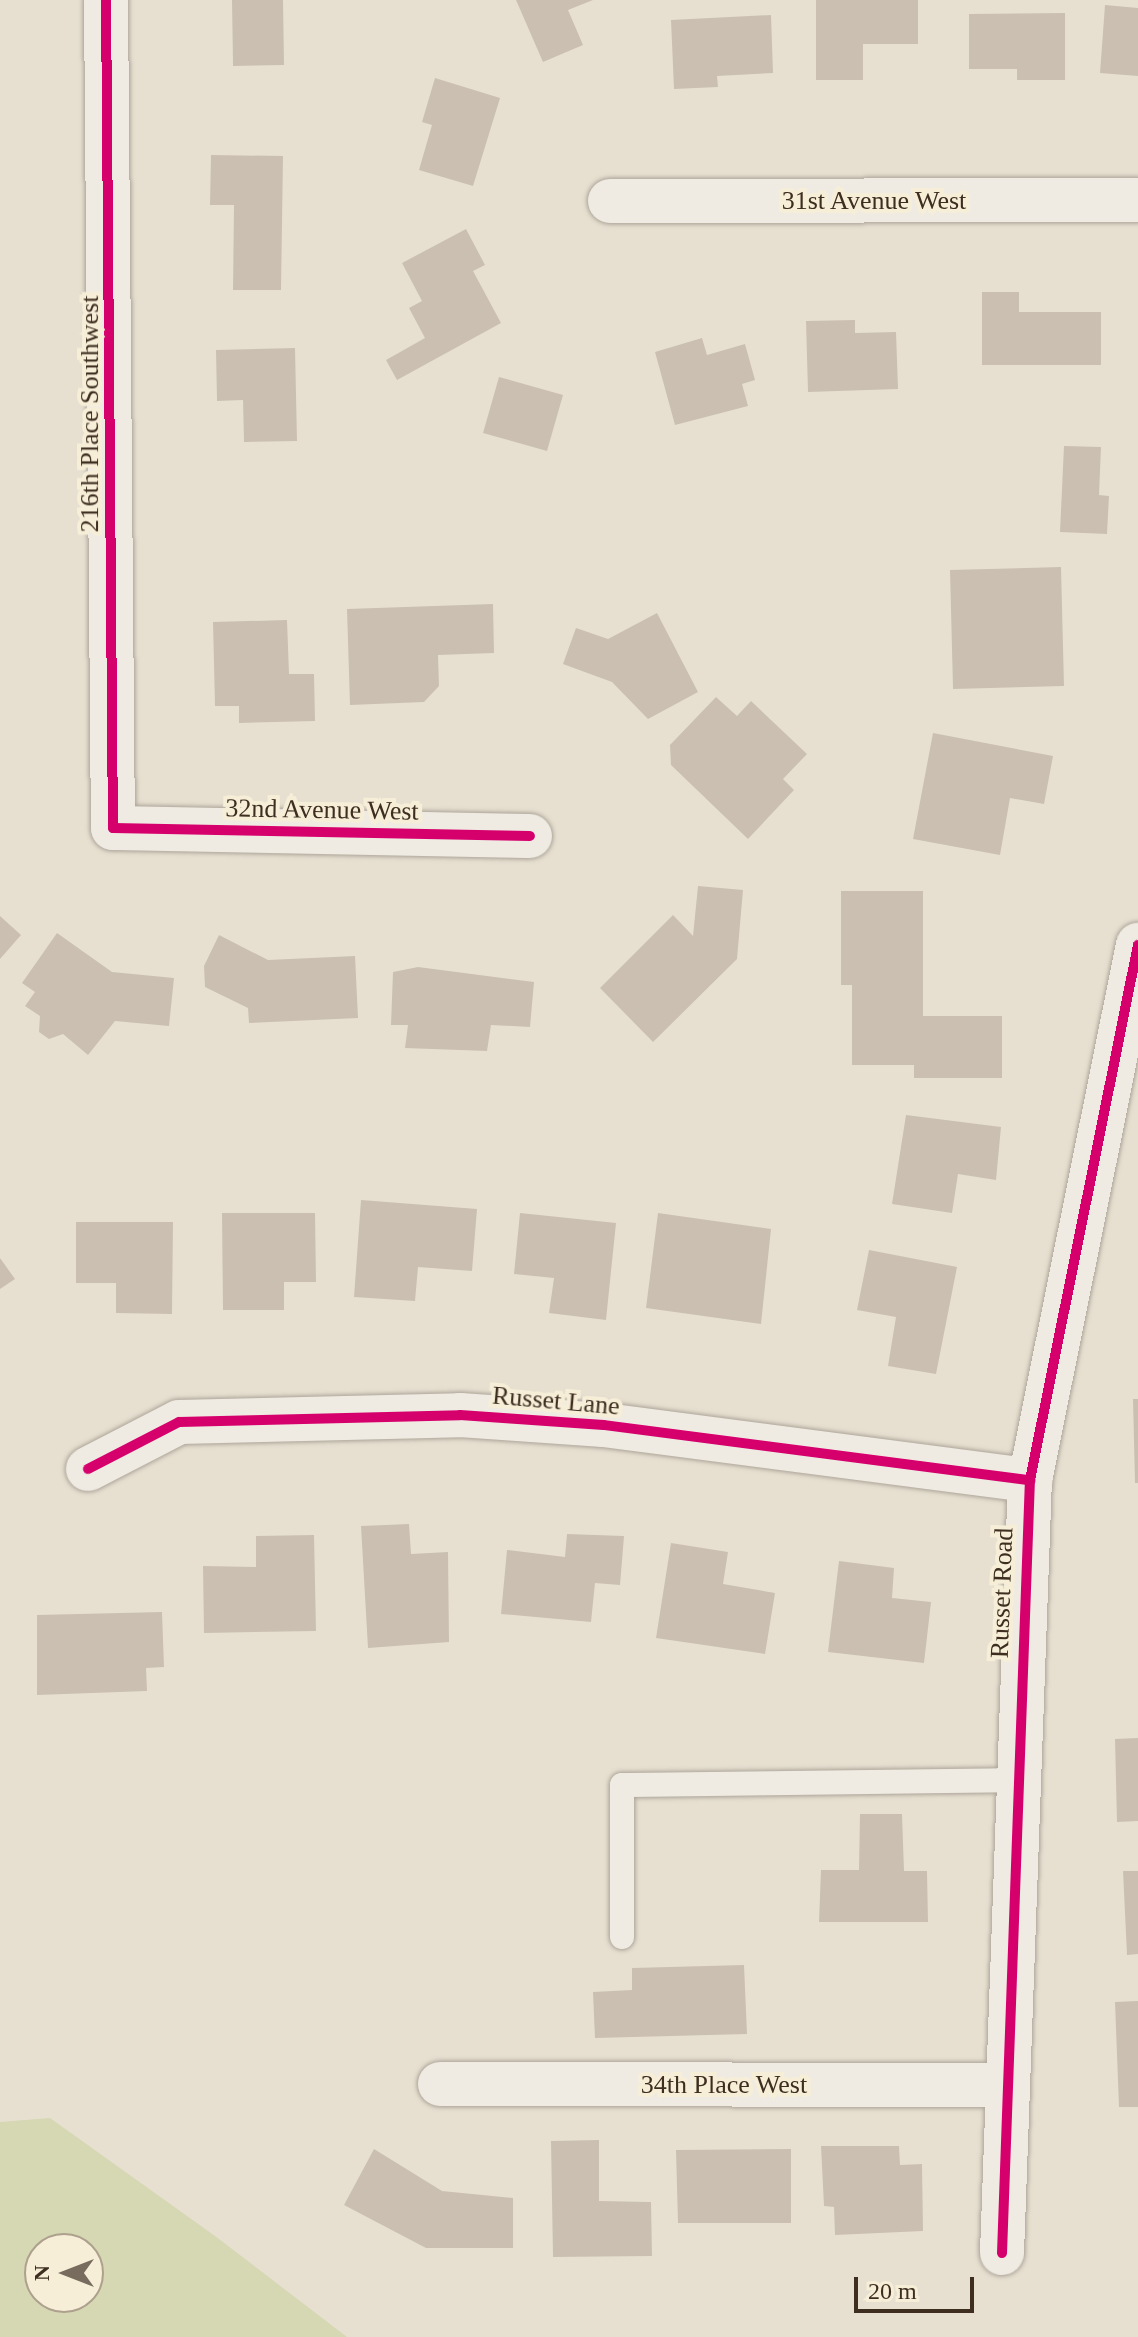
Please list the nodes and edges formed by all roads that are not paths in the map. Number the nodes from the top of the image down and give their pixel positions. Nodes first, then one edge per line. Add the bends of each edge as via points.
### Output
1 (106, 0) edge
2 (1138, 200) edge
3 (610, 201) dead end
4 (113, 828) joint
5 (530, 836) dead end
6 (1138, 945) edge
7 (88, 1469) dead end
8 (1030, 1480) junction
9 (1016, 1780) junction
10 (622, 1937) dead end
11 (440, 2084) dead end
12 (1007, 2085) junction
13 (1002, 2253) dead end

1 - 4 street, 216th Place Southwest
2 - 3 street, 31st Avenue West
4 - 5 street, 32nd Avenue West
6 - 8 street, Russet Road
7 - 8 street, Russet Lane via 179,1422 460,1415 604,1425
8 - 9 street, Russet Road
9 - 10 lane via 622,1785
9 - 12 street, Russet Road
11 - 12 street, 34th Place West
12 - 13 street, Russet Road

